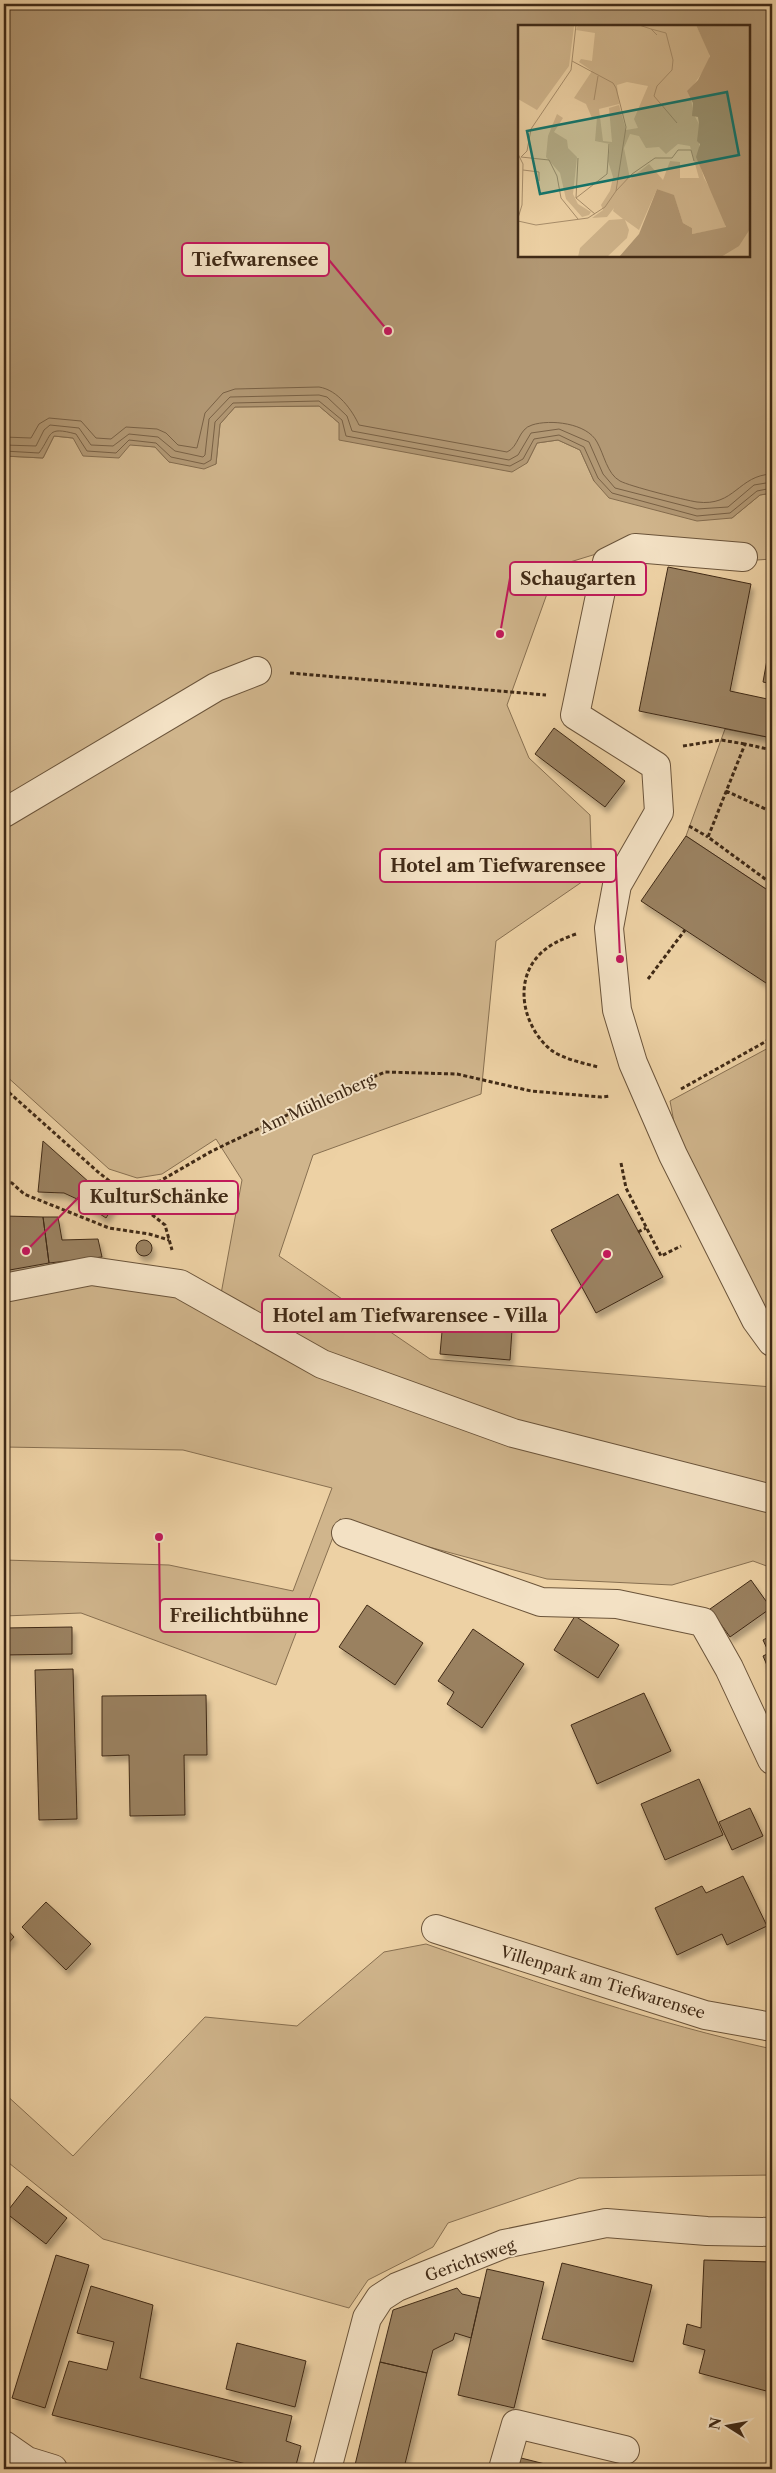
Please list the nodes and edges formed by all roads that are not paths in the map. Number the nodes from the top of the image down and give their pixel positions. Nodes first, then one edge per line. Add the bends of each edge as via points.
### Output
1 (743, 557) dead end
2 (257, 671) road end
3 (4, 813) edge
4 (4, 1288) edge
5 (772, 1342) edge
6 (772, 1499) edge
7 (346, 1534) dead end
8 (772, 1760) edge
9 (436, 1929) dead end
10 (772, 2028) edge
11 (772, 2232) edge
12 (4, 2445) edge
13 (625, 2450) dead end
14 (53, 2469) edge
15 (327, 2469) edge
16 (504, 2469) edge

1 - 5 street via 635,548 607,562 575,715 656,766 659,812 617,885 609,928 617,1010 633,1063 672,1155 756,1320
2 - 3 street via 216,687
4 - 6 street via 91,1271 180,1284 322,1364 513,1433
7 - 8 street via 541,1602 617,1604 703,1622 729,1668
9 - 10 street, Villenpark am Tiefwarensee via 705,2015
11 - 15 street, Gerichtsweg via 707,2231 606,2223 504,2244 398,2287 380,2298 367,2318
12 - 14 street via 27,2461
13 - 16 street via 516,2424

